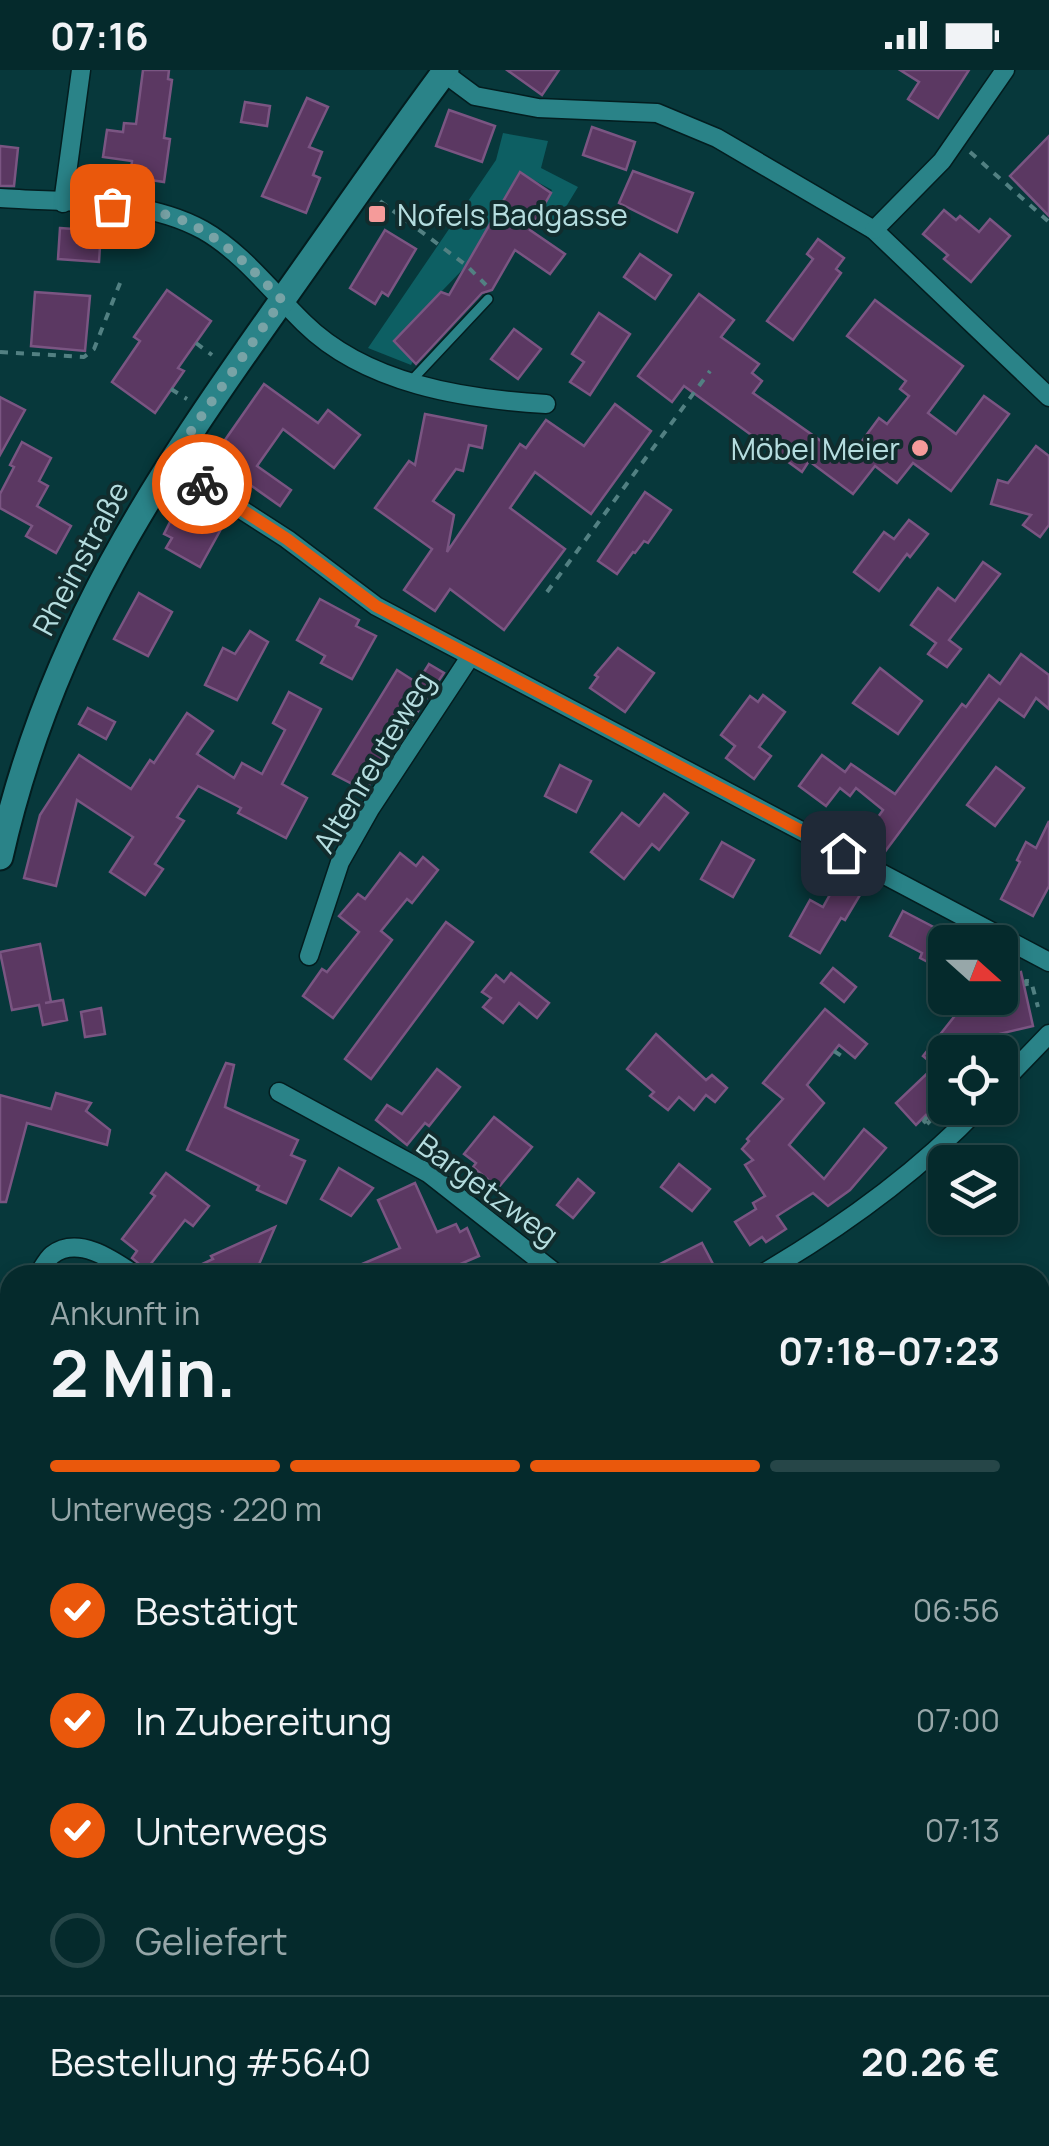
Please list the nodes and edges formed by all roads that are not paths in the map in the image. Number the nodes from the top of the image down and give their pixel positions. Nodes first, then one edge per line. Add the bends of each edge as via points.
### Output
1 (81, 70) edge
2 (1004, 70) edge
3 (444, 71) edge
4 (0, 198) edge
5 (64, 203) junction
6 (874, 230) junction
7 (489, 293) road end
8 (282, 300) junction
9 (410, 382) junction
10 (1049, 397) edge
11 (546, 404) dead end
12 (169, 463) junction
13 (470, 657) junction
14 (0, 857) edge
15 (310, 956) dead end
16 (1049, 962) edge
17 (1049, 1034) edge
18 (1018, 1066) edge
19 (279, 1092) dead end
20 (961, 1125) edge
21 (45, 1265) edge
22 (121, 1265) edge
23 (545, 1265) edge
24 (777, 1265) edge

1 - 5 street
2 - 6 street via 942,161
3 - 6 street via 475,96 490,99 657,113 717,138
3 - 8 main road, Rheinstraße
4 - 5 street
5 - 8 street via 166,215 204,230
6 - 10 street
7 - 9 lane
8 - 9 street via 359,361
8 - 12 main road, Rheinstraße
9 - 11 street via 502,402
12 - 13 street, Altenreuteweg via 376,606
12 - 14 main road, Rheinstraße via 99,582 59,669
13 - 15 street, Altenreuteweg via 340,862
13 - 16 street, Altenreuteweg
17 - 18 street
19 - 23 street, Bargetzweg via 428,1173
20 - 24 street via 829,1234
21 - 22 street via 53,1254 80,1246

